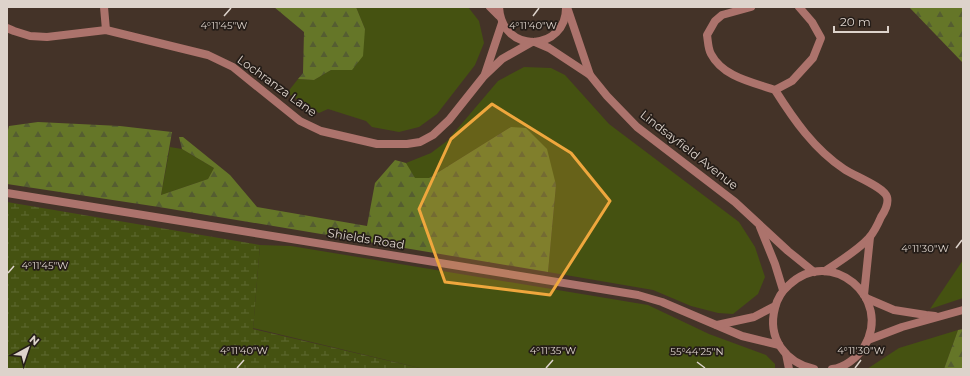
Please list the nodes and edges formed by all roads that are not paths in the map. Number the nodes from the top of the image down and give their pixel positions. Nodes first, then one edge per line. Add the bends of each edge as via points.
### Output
1 (104, 7) edge
2 (490, 7) edge
3 (499, 7) edge
4 (566, 7) edge
5 (751, 7) edge
6 (799, 7) edge
7 (501, 20) junction
8 (7, 28) edge
9 (106, 30) junction
10 (534, 42) junction
11 (590, 75) junction
12 (484, 76) junction
13 (775, 90) junction
14 (7, 193) edge
15 (759, 224) junction
16 (870, 237) junction
17 (826, 271) junction
18 (814, 272) junction
19 (783, 290) junction
20 (865, 296) junction
21 (775, 306) junction
22 (963, 310) edge
23 (946, 316) junction
24 (717, 325) junction
25 (868, 340) junction
26 (779, 345) junction
27 (786, 354) junction
28 (789, 369) edge
29 (814, 369) edge
30 (834, 369) edge

1 - 9 street
2 - 7 street, Lindsayfield Avenue
3 - 7 street
4 - 10 street, Lindsayfield Avenue via 559,30 548,38
4 - 11 street, Lindsayfield Avenue
5 - 13 street via 722,15 715,21 707,36 710,53 724,70
6 - 13 street via 821,38 813,58 792,81
7 - 10 street, Lindsayfield Avenue via 512,36 519,40
7 - 12 street, Lochranza Lane
8 - 9 street, Lochranza Lane via 30,36 47,37
9 - 12 street, Lochranza Lane via 208,55 233,67 300,121 321,131 377,144 420,142 433,135 450,120
10 - 11 street, Lindsayfield Avenue via 549,48
10 - 12 street, Lochranza Lane via 502,59
11 - 15 street, Lindsayfield Avenue via 637,127 735,202
13 - 16 street via 790,115 812,143 844,169 876,186 887,196 888,204
14 - 24 street, Shields Road via 638,294
15 - 18 street, Lindsayfield Avenue
15 - 19 street, Lindsayfield Avenue
16 - 17 street
16 - 20 street
17 - 18 street
17 - 20 street via 848,278
18 - 19 street via 793,280
19 - 21 street
20 - 23 street via 894,310 926,316
20 - 25 street via 871,311 872,325
21 - 24 street via 754,317
21 - 26 street via 773,329
22 - 23 street
23 - 25 street via 902,327
24 - 26 street, Shields Road via 742,336
25 - 30 street via 860,353 849,363
26 - 27 street
27 - 28 street
27 - 29 street via 803,366

